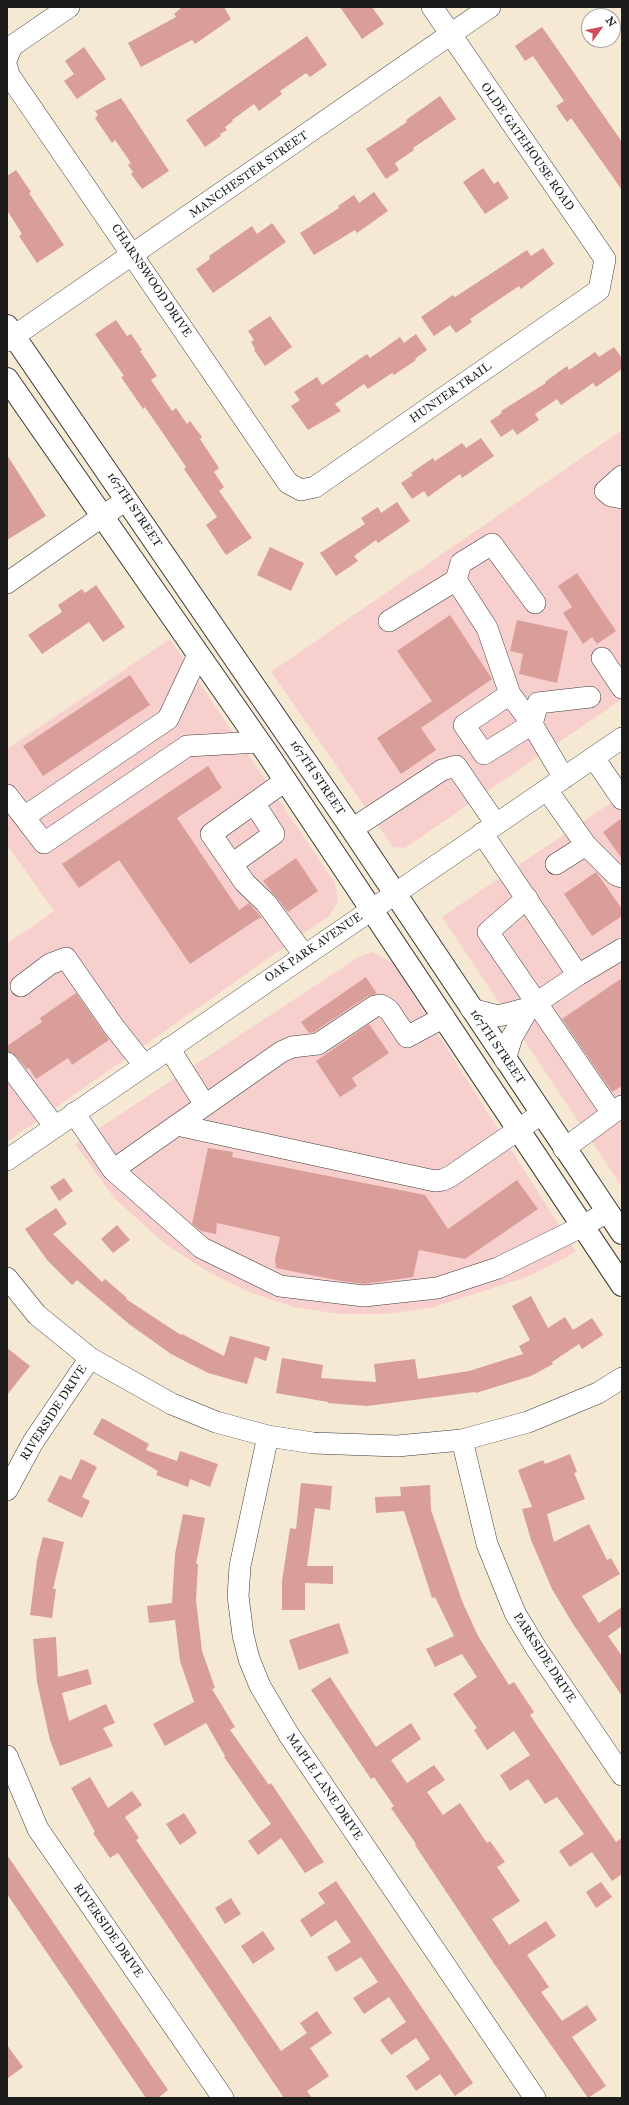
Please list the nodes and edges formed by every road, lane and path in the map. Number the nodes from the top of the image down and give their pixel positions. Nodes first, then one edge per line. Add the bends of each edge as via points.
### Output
1 (69, 7) edge
2 (432, 7) edge
3 (490, 7) edge
4 (450, 34) junction
5 (7, 58) edge
6 (7, 67) edge
7 (133, 255) junction
8 (598, 290) joint
9 (9, 335) edge
10 (7, 379) edge
11 (622, 476) edge
12 (301, 490) joint
13 (622, 498) edge
14 (126, 500) junction
15 (103, 518) junction
16 (456, 580) junction
17 (7, 583) edge
18 (535, 603) dead end
19 (389, 621) dead end
20 (198, 655) junction
21 (602, 658) dead end
22 (622, 688) edge
23 (510, 694) junction
24 (590, 697) dead end
25 (168, 719) junction
26 (532, 724) junction
27 (622, 738) edge
28 (258, 742) junction
29 (187, 746) junction
30 (594, 758) junction
31 (564, 778) junction
32 (285, 781) junction
33 (546, 790) junction
34 (7, 795) edge
35 (622, 799) edge
36 (254, 803) junction
37 (24, 817) junction
38 (352, 829) junction
39 (489, 829) junction
40 (586, 845) junction
41 (232, 864) junction
42 (556, 864) dead end
43 (622, 877) edge
44 (394, 893) junction
45 (527, 898) junction
46 (371, 909) junction
47 (622, 949) edge
48 (304, 955) junction
49 (578, 975) junction
50 (21, 986) dead end
51 (533, 1005) junction
52 (471, 1009) junction
53 (444, 1017) junction
54 (169, 1048) junction
55 (505, 1060) junction
56 (7, 1063) edge
57 (144, 1065) junction
58 (205, 1105) junction
59 (617, 1109) edge
60 (74, 1113) junction
61 (541, 1114) junction
62 (177, 1125) junction
63 (55, 1127) junction
64 (519, 1131) junction
65 (564, 1149) junction
66 (8, 1158) edge
67 (113, 1170) junction
68 (607, 1212) junction
69 (583, 1226) junction
70 (622, 1233) edge
71 (7, 1278) edge
72 (622, 1285) edge
73 (90, 1358) junction
74 (622, 1378) edge
75 (268, 1436) junction
76 (462, 1440) junction
77 (7, 1490) edge
78 (7, 1756) edge
79 (622, 1775) edge
80 (223, 2098) edge
81 (535, 2098) edge

1 - 5 street via 12,46
2 - 4 street, OLDE GATEHOUSE ROAD
3 - 4 street, MANCHESTER STREET
4 - 7 street, MANCHESTER STREET
4 - 8 street, OLDE GATEHOUSE ROAD via 605,259
6 - 7 street, CHARNSWOOD DRIVE via 9,75
7 - 9 street, MANCHESTER STREET
7 - 12 street, CHARNSWOOD DRIVE via 288,483
8 - 12 street, HUNTER TRAIL via 315,487
9 - 14 main road, 167TH STREET
10 - 15 main road
11 - 13 street via 605,491 611,496
14 - 15 street
14 - 38 main road, 167TH STREET
15 - 17 street
15 - 20 main road
16 - 18 street via 461,563 492,544
16 - 19 street
16 - 23 street via 487,628
20 - 25 street
20 - 28 main road
21 - 22 street
23 - 26 street
23 - 26 street via 464,725 484,754
24 - 26 street via 538,703
25 - 29 street
25 - 37 street
26 - 31 street
27 - 30 street, OAK PARK AVENUE
28 - 29 street
28 - 32 main road
29 - 37 street via 44,843
30 - 31 street, OAK PARK AVENUE
30 - 35 street
31 - 33 street, OAK PARK AVENUE
32 - 36 street
32 - 46 main road
33 - 39 street, OAK PARK AVENUE
33 - 40 street
34 - 37 street
36 - 41 street via 274,834
36 - 41 street via 211,834
38 - 39 street via 442,770 456,766
38 - 44 main road, 167TH STREET
39 - 44 street, OAK PARK AVENUE
39 - 45 street
40 - 42 street
40 - 43 street via 616,875
41 - 48 street via 245,883 266,903
44 - 46 street, OAK PARK AVENUE
44 - 52 main road, 167TH STREET
45 - 49 street
45 - 51 street via 488,932
46 - 48 street, OAK PARK AVENUE
46 - 53 main road
47 - 49 street
48 - 54 street, OAK PARK AVENUE
49 - 51 street
50 - 57 street via 50,964 66,958
51 - 52 street via 498,1016
51 - 55 street via 512,1037
51 - 59 street
52 - 55 main road, 167TH STREET
53 - 58 street via 407,1037 389,1010 381,1005 375,1006 318,1044 292,1047 281,1052
53 - 64 main road
54 - 57 street, OAK PARK AVENUE
54 - 58 street
55 - 61 main road, 167TH STREET
56 - 63 street
57 - 60 street, OAK PARK AVENUE
58 - 62 street
59 - 65 street
60 - 63 street, OAK PARK AVENUE
60 - 67 street
61 - 64 street
61 - 65 main road, 167TH STREET
62 - 64 street via 435,1182 451,1176
62 - 67 street
63 - 66 street, OAK PARK AVENUE
64 - 69 main road
65 - 68 main road, 167TH STREET
67 - 69 street via 202,1248 280,1286 364,1296 437,1288 498,1268
68 - 69 street
68 - 70 main road, 167TH STREET
69 - 72 main road
71 - 73 street via 37,1315
73 - 75 street via 172,1404 216,1422
73 - 77 street, RIVERSIDE DRIVE via 33,1442
74 - 76 street via 598,1393 528,1422
75 - 76 street via 313,1443 360,1446 397,1446
75 - 81 street, MAPLE LANE DRIVE via 240,1566 238,1596 243,1635 260,1686 289,1735
76 - 79 street, PARKSIDE DRIVE via 487,1544 515,1613
78 - 80 street, RIVERSIDE DRIVE via 38,1829

